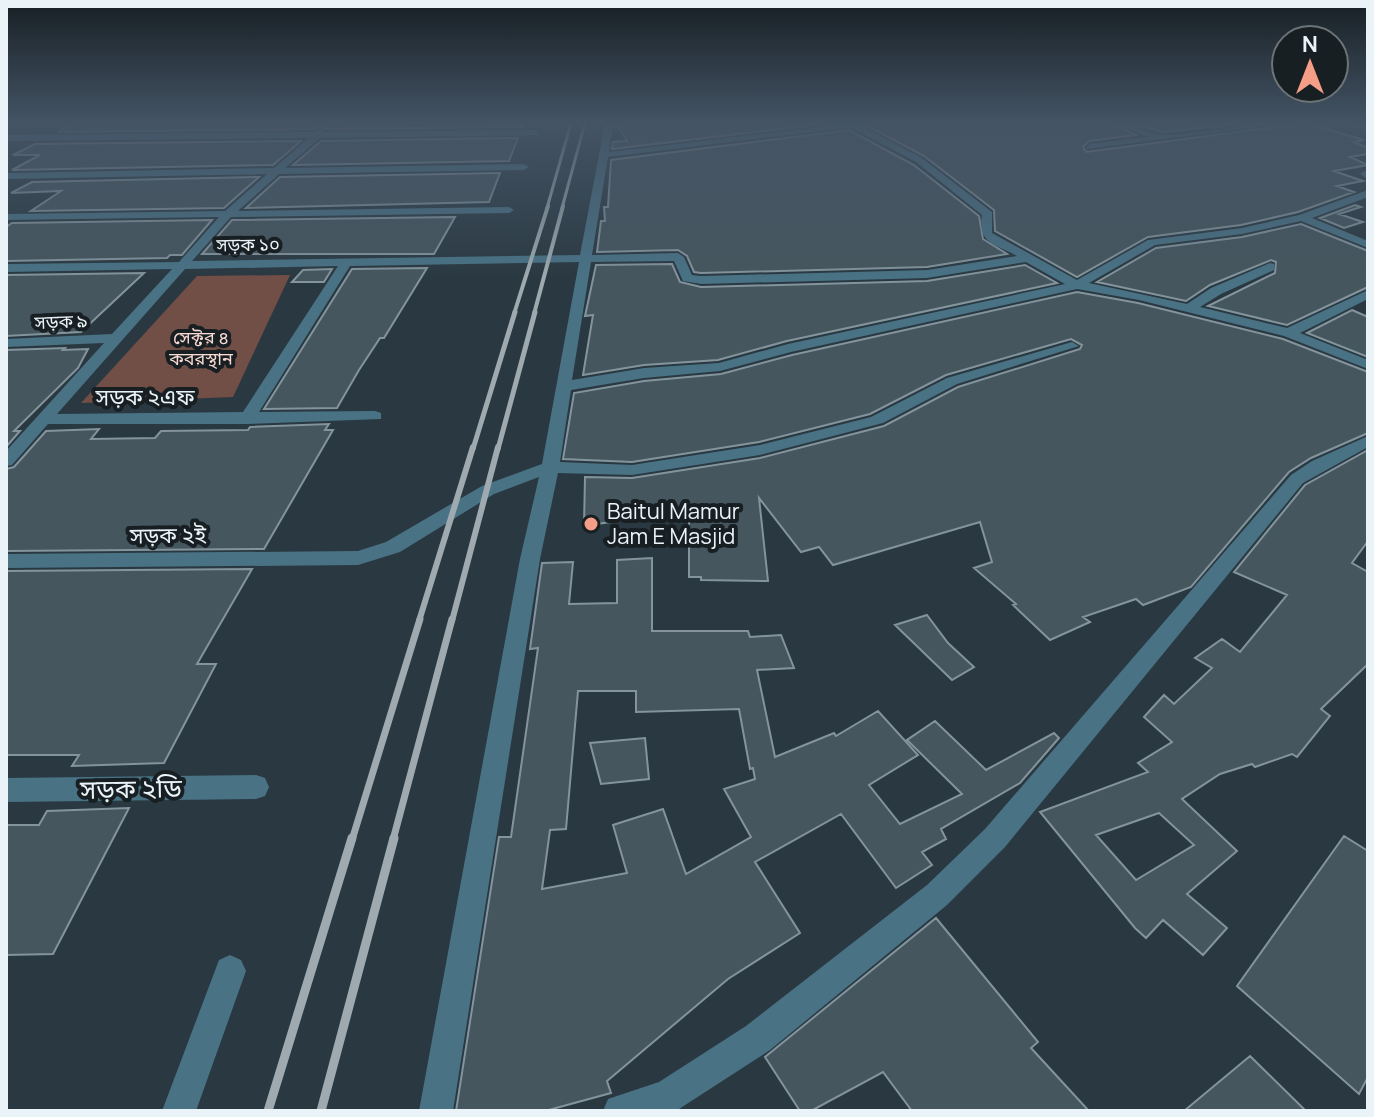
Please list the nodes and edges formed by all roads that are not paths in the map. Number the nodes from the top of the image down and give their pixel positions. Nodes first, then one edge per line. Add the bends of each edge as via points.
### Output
1 (54, 175) edge
2 (274, 175) edge
3 (601, 175) edge
4 (941, 175) edge
5 (6, 176) edge
6 (1368, 193) edge
7 (509, 210) dead end
8 (228, 214) junction
9 (6, 217) edge
10 (1302, 218) junction
11 (1368, 245) edge
12 (1028, 258) junction
13 (587, 260) junction
14 (347, 261) junction
15 (180, 264) junction
16 (1270, 267) dead end
17 (6, 268) edge
18 (1077, 285) junction
19 (1368, 294) edge
20 (1189, 308) junction
21 (1289, 333) junction
22 (118, 338) junction
23 (6, 343) edge
24 (1072, 346) dead end
25 (1368, 365) edge
26 (565, 386) junction
27 (375, 416) dead end
28 (44, 419) junction
29 (247, 419) junction
30 (1368, 441) edge
31 (6, 461) edge
32 (550, 467) junction
33 (6, 561) edge
34 (256, 787) dead end
35 (6, 790) edge
36 (230, 971) dead end
37 (179, 1111) edge
38 (436, 1111) edge
39 (620, 1111) edge

1 - 5 street
2 - 8 street
3 - 13 street
4 - 12 street via 988,214 987,235
6 - 10 street
7 - 8 street
8 - 9 street
8 - 15 street
10 - 11 street
10 - 18 street via 1152,242
12 - 13 street, সড়ক ১০ via 927,274 701,280 687,278 678,257
12 - 18 street
13 - 14 street, সড়ক ১০
13 - 26 street
14 - 15 street, সড়ক ১০
14 - 29 street
15 - 17 street, সড়ক ১০
15 - 22 street
16 - 20 street
18 - 20 street
18 - 26 street via 720,367
19 - 21 street
20 - 21 street
21 - 25 street
22 - 23 street, সড়ক ৯
22 - 28 street
24 - 32 street via 952,381 877,420 760,450 632,470
26 - 32 street
27 - 29 street, সড়ক ২এফ
28 - 29 street, সড়ক ২এফ
28 - 31 street
30 - 39 street via 1297,479 995,838 937,895 758,1038 667,1097
32 - 33 street, সড়ক ২ই via 488,490 393,547 358,558
32 - 38 street
34 - 35 street, সড়ক ২ডি
36 - 37 street

